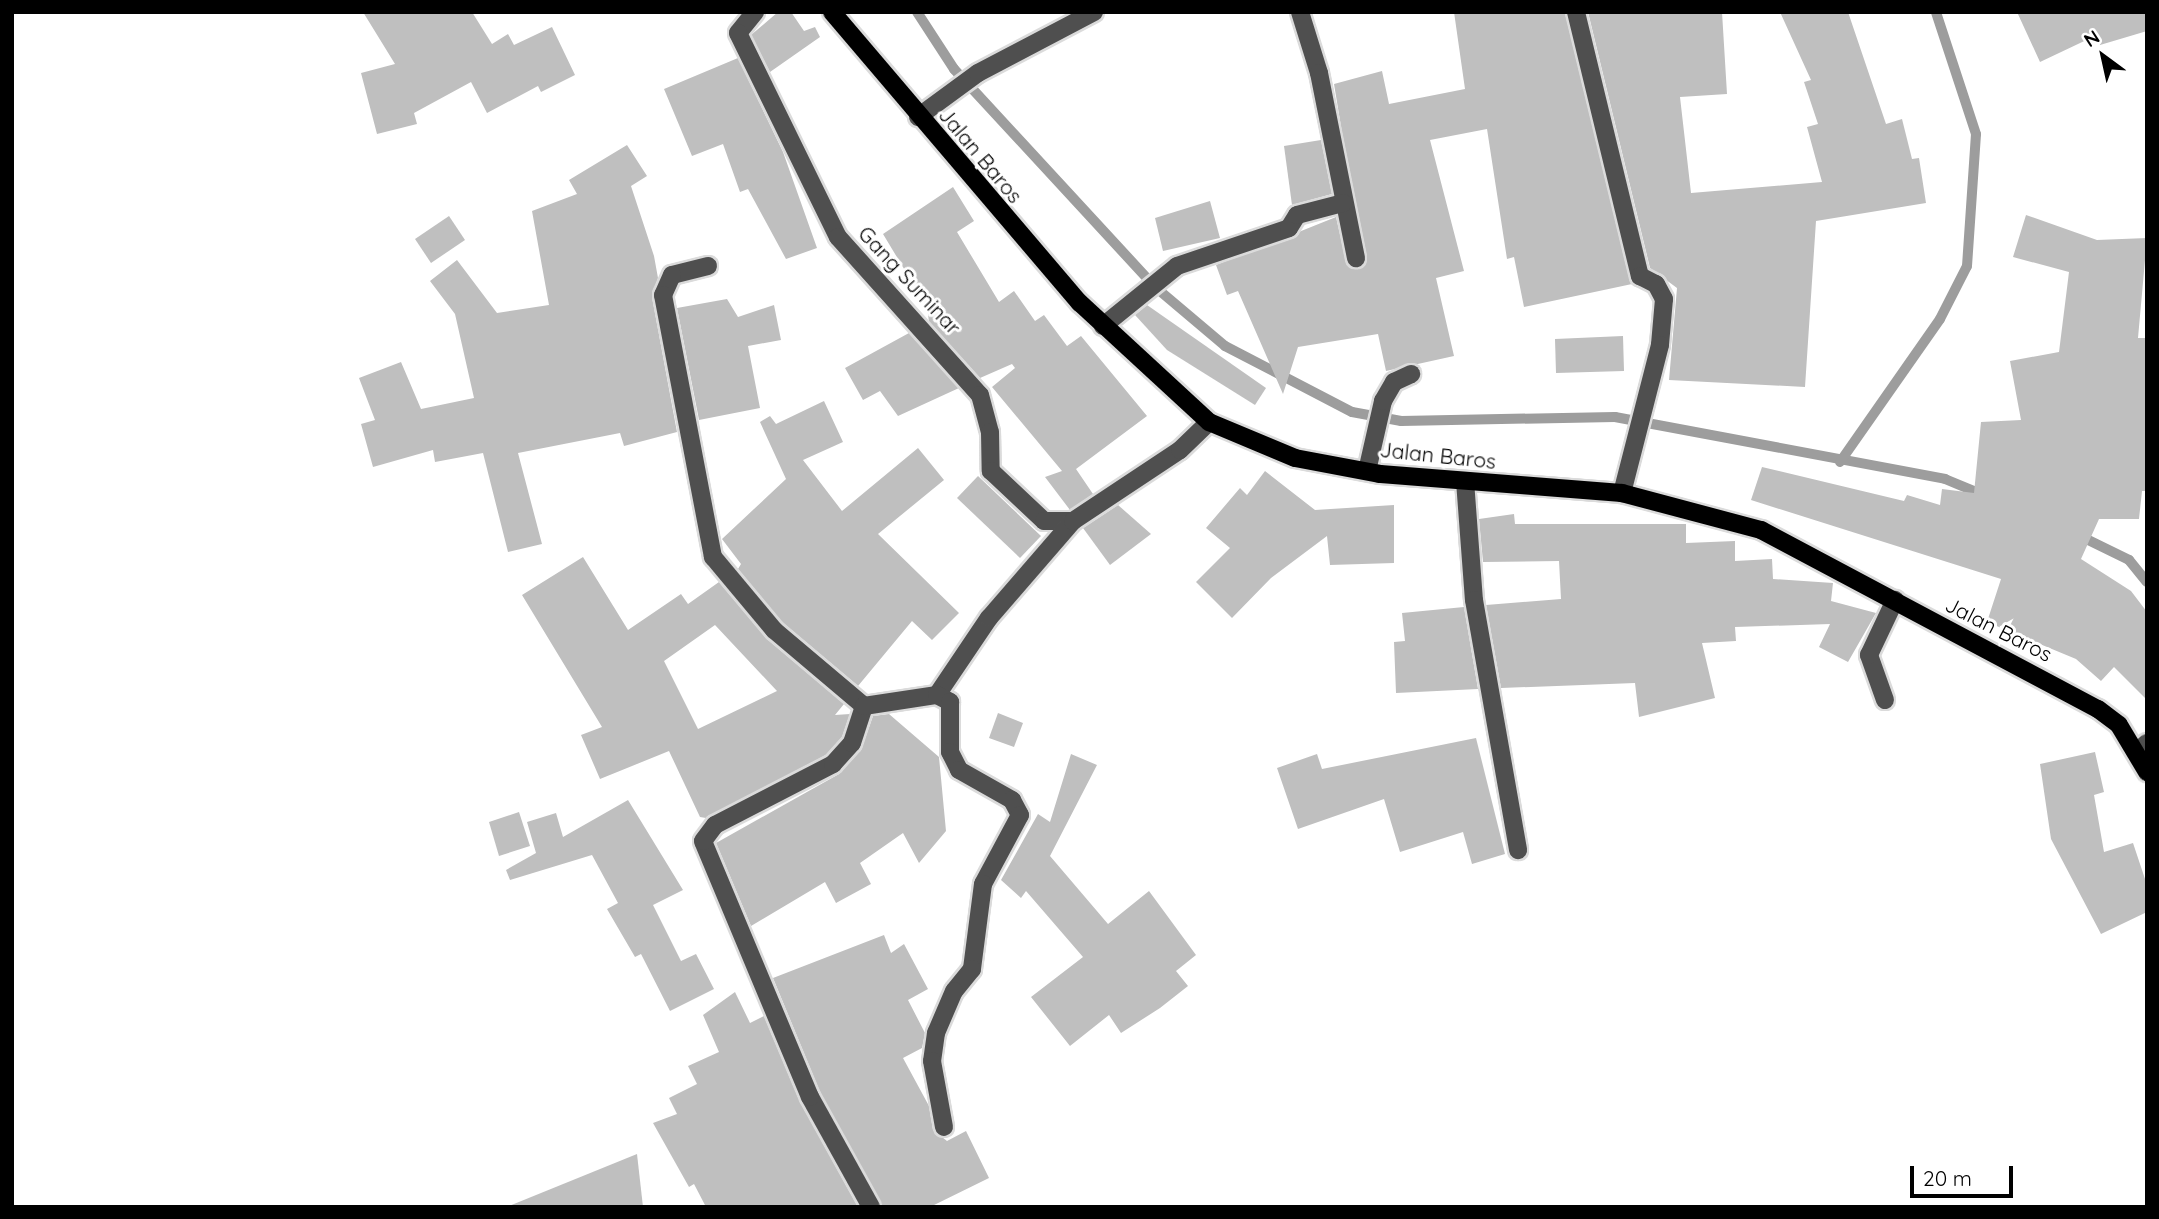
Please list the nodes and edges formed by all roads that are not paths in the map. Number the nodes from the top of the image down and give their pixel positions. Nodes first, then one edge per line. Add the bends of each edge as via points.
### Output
1 (755, 12) edge
2 (832, 12) edge
3 (1094, 12) edge
4 (1300, 12) edge
5 (1576, 12) edge
6 (918, 117) junction
7 (1343, 203) junction
8 (1356, 258) dead end
9 (708, 266) dead end
10 (1103, 326) junction
11 (1411, 374) dead end
12 (1209, 422) junction
13 (1367, 471) junction
14 (1465, 481) junction
15 (1622, 494) junction
16 (1073, 521) junction
17 (1895, 600) junction
18 (937, 695) junction
19 (1885, 700) dead end
20 (864, 706) junction
21 (2142, 747) edge
22 (2147, 772) edge
23 (1518, 850) dead end
24 (944, 1127) dead end
25 (871, 1207) edge

1 - 16 street, Gang Suminar via 738,33 817,201 866,273 939,342 980,395 990,432 991,471 1044,521
2 - 6 main road, Jalan Baros
3 - 6 street via 978,73
4 - 7 street via 1320,73
5 - 15 street via 1640,276 1656,284 1664,299 1645,410
6 - 10 main road, Jalan Baros
7 - 8 street
7 - 10 street via 1297,215 1289,228 1160,277
9 - 20 street via 672,275 663,295 713,557 774,630
10 - 12 main road, Jalan Baros
11 - 13 street via 1394,382 1383,401
12 - 13 main road, Jalan Baros via 1296,458
12 - 16 street via 1180,450
13 - 14 main road, Jalan Baros
14 - 15 main road, Jalan Baros
14 - 23 street via 1474,600
15 - 17 main road, Jalan Baros via 1761,530
16 - 18 street via 989,618
17 - 19 street via 1869,655
17 - 21 main road, Jalan Baros via 2098,709
18 - 20 street
18 - 24 street via 950,702 950,752 959,770 1012,800 1020,815 983,884 972,969 954,991 936,1033 932,1061
20 - 25 street via 852,743 833,765 715,824 703,841 810,1097
21 - 22 main road, Jalan Baros

